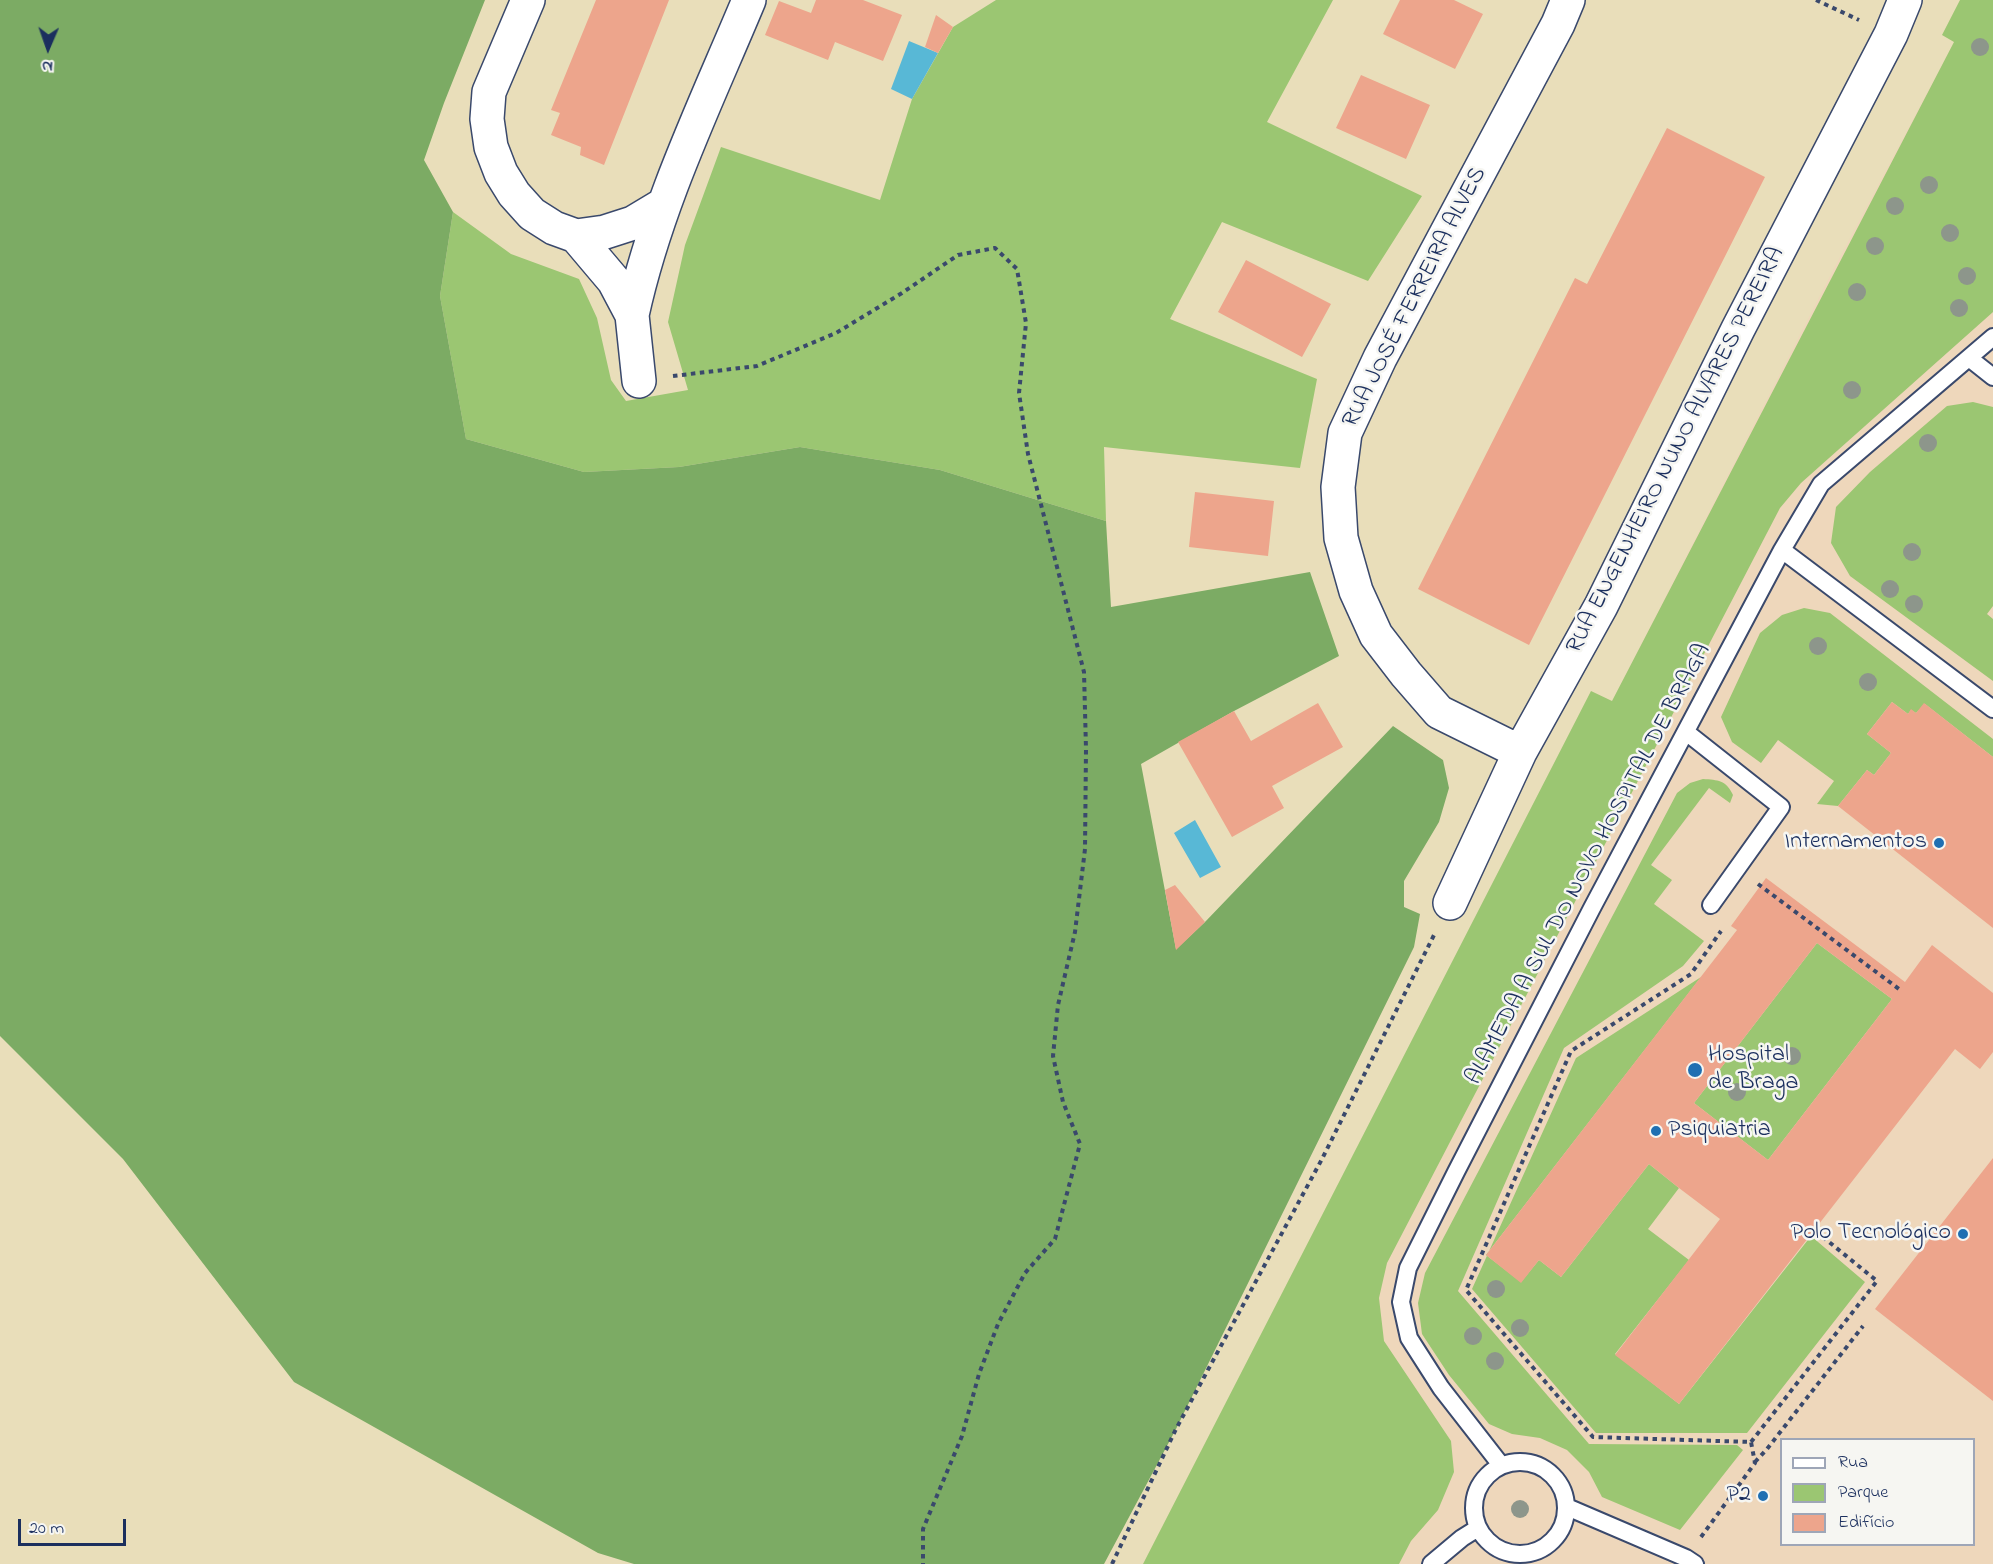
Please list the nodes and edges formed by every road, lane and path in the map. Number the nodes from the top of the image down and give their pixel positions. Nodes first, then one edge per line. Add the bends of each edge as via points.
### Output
1 (528, 0) edge
2 (749, 0) edge
3 (1568, 0) edge
4 (1816, 0) edge
5 (1905, 0) edge
6 (1891, 34) junction
7 (663, 205) junction
8 (576, 236) junction
9 (632, 315) junction
10 (1993, 337) edge
11 (1969, 358) junction
12 (1993, 377) edge
13 (639, 381) joint
14 (1782, 550) junction
15 (1993, 709) edge
16 (1686, 732) junction
17 (1520, 752) junction
18 (1755, 883) dead end
19 (1450, 903) joint
20 (1711, 905) dead end
21 (1723, 928) dead end
22 (1899, 990) dead end
23 (1818, 1233) dead end
24 (1863, 1326) dead end
25 (1751, 1442) junction
26 (1755, 1463) junction
27 (1502, 1466) junction
28 (1567, 1507) junction
29 (1479, 1528) junction
30 (1690, 1561) edge
31 (923, 1564) edge
32 (1112, 1564) edge
33 (1431, 1564) edge

1 - 8 street via 489,92 491,147 501,173 526,207 554,228
2 - 7 street
3 - 17 street, RUA JOSÉ FERREIRA ALVES via 1380,358 1346,433 1338,487 1341,538 1356,591 1376,635 1439,712
4 - 6 path
5 - 6 street, RUA ENGENHEIRO NUNO ALVARES PEREIRA
6 - 17 street, RUA ENGENHEIRO NUNO ALVARES PEREIRA via 1738,329 1601,606
7 - 8 street via 633,223
7 - 9 street
8 - 9 street via 614,281
9 - 13 street
10 - 11 lane, ALAMEDA A SUL DO NOVO HOSPITAL DE BRAGA
11 - 12 lane
11 - 14 lane, ALAMEDA A SUL DO NOVO HOSPITAL DE BRAGA via 1821,484
13 - 31 path via 757,366 836,333 958,255 995,248 1017,269 1026,323 1019,393 1028,453 1084,672 1086,849 1075,932 1058,1005 1053,1056 1063,1102 1080,1144 1055,1239 1025,1272 998,1324 979,1374 962,1436 923,1529
14 - 15 lane
14 - 16 lane, ALAMEDA A SUL DO NOVO HOSPITAL DE BRAGA
16 - 20 lane via 1781,807
16 - 27 lane, ALAMEDA A SUL DO NOVO HOSPITAL DE BRAGA via 1408,1268 1401,1302 1409,1338 1441,1388
17 - 19 street, RUA ENGENHEIRO NUNO ALVARES PEREIRA
18 - 22 path
19 - 32 path via 1322,1159 1176,1429
21 - 25 path via 1691,974 1571,1051 1466,1290 1593,1437
23 - 25 path via 1877,1281
24 - 26 path
25 - 26 path
26 - 30 path
27 - 28 lane via 1522,1462 1542,1467 1562,1487
27 - 29 lane via 1484,1479 1477,1492 1474,1514
28 - 29 lane via 1564,1525 1554,1540 1529,1554 1499,1550
28 - 30 lane
29 - 33 lane

